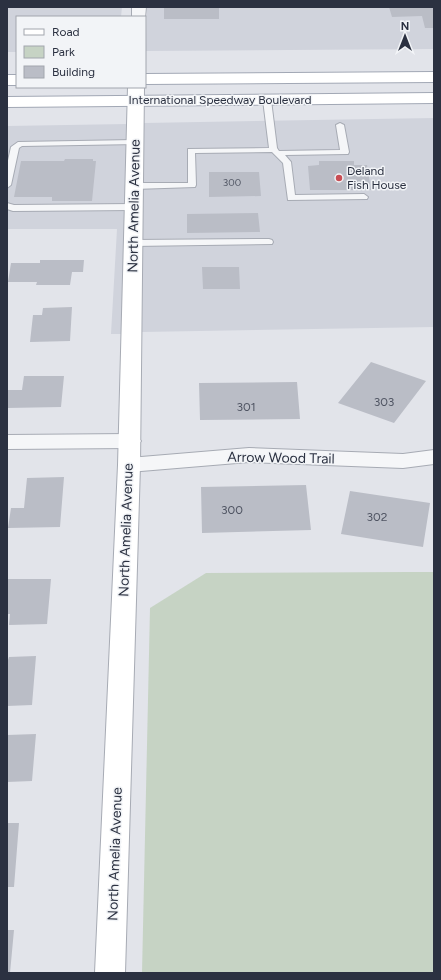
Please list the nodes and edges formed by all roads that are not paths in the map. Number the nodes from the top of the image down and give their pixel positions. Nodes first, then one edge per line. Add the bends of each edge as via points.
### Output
1 (434, 77) edge
2 (146, 79) edge
3 (136, 94) edge
4 (434, 98) edge
5 (267, 100) junction
6 (7, 102) edge
7 (340, 125) dead end
8 (135, 142) junction
9 (275, 151) junction
10 (7, 185) edge
11 (134, 197) junction
12 (364, 197) dead end
13 (10, 207) edge
14 (269, 242) dead end
15 (134, 243) junction
16 (130, 441) junction
17 (7, 442) edge
18 (434, 457) edge
19 (129, 465) junction
20 (110, 973) edge

1 - 2 main road, International Speedway Boulevard
3 - 5 main road, International Speedway Boulevard
3 - 6 main road, International Speedway Boulevard
3 - 8 main road, North Amelia Avenue
4 - 5 main road, International Speedway Boulevard
5 - 9 lane
7 - 9 lane via 345,152
8 - 10 lane via 21,144 15,147
8 - 11 main road, North Amelia Avenue
9 - 11 lane via 191,151 192,185
9 - 12 lane via 287,162 291,198
11 - 13 lane
11 - 15 main road, North Amelia Avenue
14 - 15 lane
15 - 16 main road, North Amelia Avenue
16 - 17 street
16 - 19 main road, North Amelia Avenue
18 - 19 street, Arrow Wood Trail via 403,461 249,455
19 - 20 main road, North Amelia Avenue

